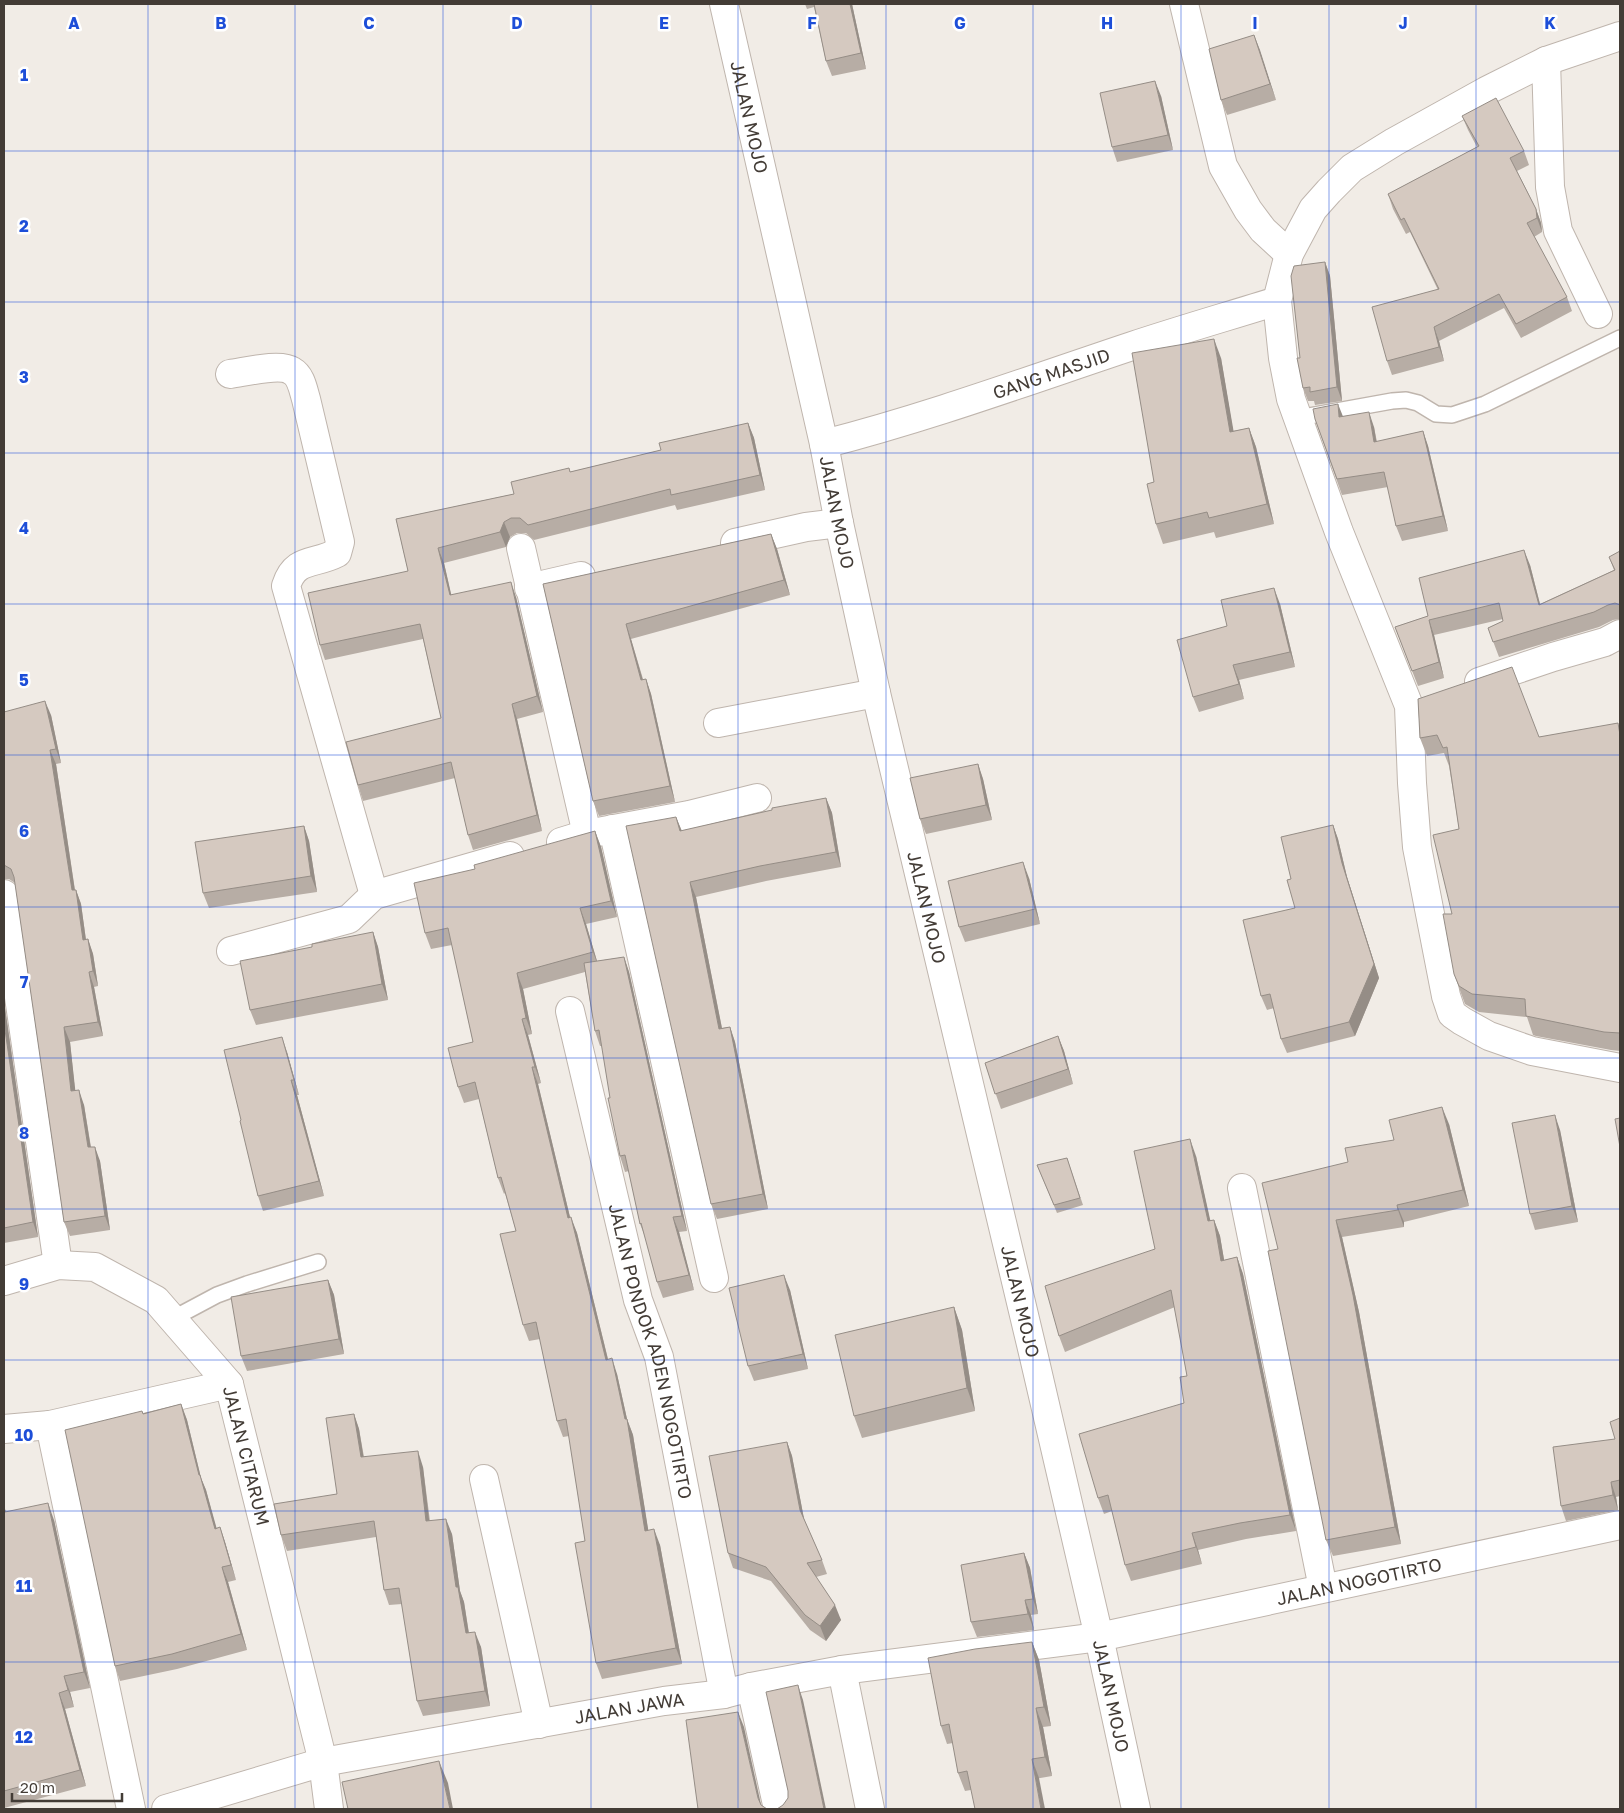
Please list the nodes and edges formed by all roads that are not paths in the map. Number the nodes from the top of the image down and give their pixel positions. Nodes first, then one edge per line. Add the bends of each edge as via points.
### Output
1 (724, 4) edge
2 (1184, 4) edge
3 (1620, 36) edge
4 (1546, 61) junction
5 (1289, 254) junction
6 (1277, 301) junction
7 (1598, 314) dead end
8 (1620, 338) edge
9 (230, 374) dead end
10 (1298, 418) junction
11 (824, 444) junction
12 (839, 523) junction
13 (521, 548) dead end
14 (710, 548) edge
15 (605, 571) edge
16 (529, 588) junction
17 (1620, 634) edge
18 (876, 694) junction
19 (1409, 706) junction
20 (718, 723) dead end
21 (757, 798) dead end
22 (600, 832) junction
23 (4, 894) edge
24 (374, 895) junction
25 (232, 951) dead end
26 (570, 1011) dead end
27 (1620, 1068) edge
28 (1242, 1188) dead end
29 (318, 1262) dead end
30 (58, 1265) junction
31 (714, 1278) dead end
32 (4, 1281) edge
33 (172, 1319) junction
34 (229, 1384) junction
35 (50, 1425) junction
36 (4, 1429) edge
37 (484, 1479) dead end
38 (1620, 1525) edge
39 (1323, 1588) junction
40 (1099, 1637) junction
41 (842, 1670) junction
42 (750, 1687) junction
43 (724, 1694) junction
44 (539, 1724) junction
45 (323, 1762) junction
46 (131, 1809) edge
47 (166, 1809) edge
48 (330, 1809) edge
49 (778, 1809) edge
50 (870, 1809) edge
51 (1136, 1809) edge

1 - 11 street, JALAN MOJO
2 - 5 street via 1223,166 1263,230
3 - 4 street
4 - 5 street via 1486,91 1352,168 1313,209
4 - 7 street via 1550,187 1558,231
5 - 6 street
6 - 10 street via 1283,358
6 - 11 street, GANG MASJID via 890,428
8 - 10 lane via 1485,404 1452,415 1436,414 1406,400
9 - 24 street via 283,368 293,371 300,379 306,399 340,542 337,553 292,571 286,586
10 - 19 street via 1339,532
11 - 12 street, JALAN MOJO
12 - 14 street
12 - 18 street, JALAN MOJO
13 - 16 street
15 - 16 street
16 - 22 street
17 - 19 street
18 - 20 street
18 - 40 street, JALAN MOJO
19 - 27 street via 1417,847 1452,1014 1489,1036 1532,1051
21 - 22 street
22 - 24 street
22 - 31 street
23 - 30 street
24 - 25 street via 350,920
26 - 43 street, JALAN PONDOK ADEN NOGOTIRTO via 638,1300 658,1357
28 - 39 street
29 - 33 lane via 247,1284
30 - 32 street, JALAN CITARUM
30 - 33 street, JALAN CITARUM via 95,1267 156,1300
33 - 34 street, JALAN CITARUM
34 - 35 street
34 - 45 street, JALAN CITARUM
35 - 36 street
35 - 46 street
37 - 44 street
38 - 39 street, JALAN NOGOTIRTO
39 - 40 street, JALAN NOGOTIRTO
40 - 41 street, JALAN JAWA
40 - 51 street, JALAN MOJO
41 - 42 street, JALAN JAWA
41 - 50 street
42 - 43 street, JALAN JAWA
42 - 49 street
43 - 44 street, JALAN JAWA via 664,1701
44 - 45 street, JALAN JAWA
45 - 47 street, JALAN JAWA
45 - 48 street, JALAN CITARUM

